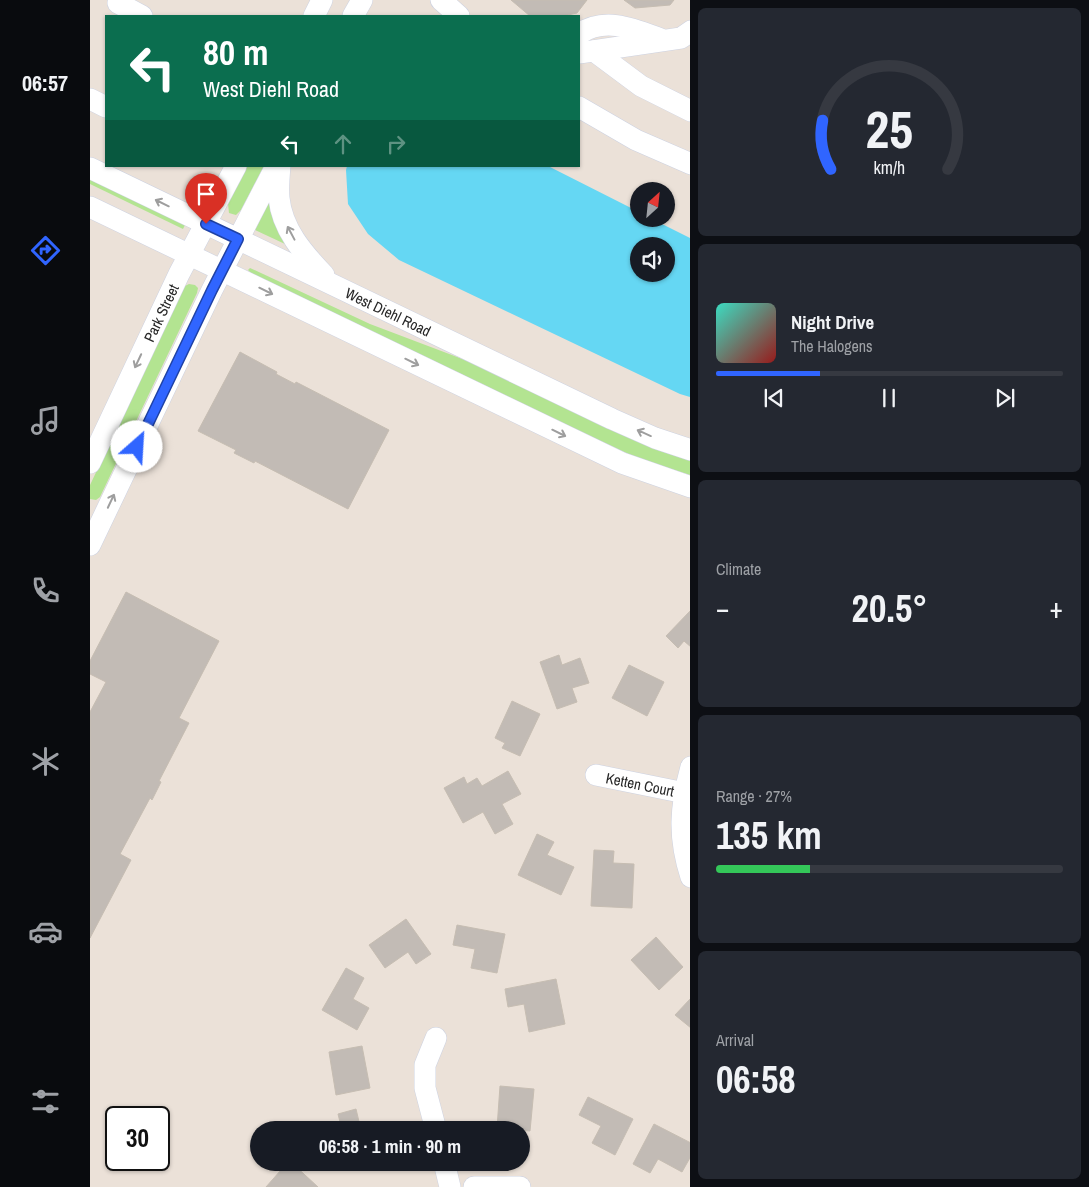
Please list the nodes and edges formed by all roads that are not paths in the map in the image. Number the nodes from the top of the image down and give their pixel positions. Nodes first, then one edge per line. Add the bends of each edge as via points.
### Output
1 (120, 0) edge
2 (322, 0) edge
3 (362, 0) edge
4 (441, 0) edge
5 (140, 15) edge
6 (314, 15) edge
7 (354, 15) edge
8 (458, 15) edge
9 (580, 33) edge
10 (681, 39) edge
11 (586, 52) edge
12 (90, 99) edge
13 (105, 106) edge
14 (580, 109) edge
15 (690, 112) edge
16 (690, 164) edge
17 (235, 167) edge
18 (275, 167) edge
19 (280, 167) edge
20 (90, 168) edge
21 (90, 207) edge
22 (206, 224) junction
23 (238, 239) junction
24 (190, 254) junction
25 (222, 270) junction
26 (333, 284) junction
27 (690, 450) edge
28 (90, 463) edge
29 (690, 487) edge
30 (90, 545) edge
31 (690, 767) edge
32 (596, 776) dead end
33 (685, 794) junction
34 (690, 877) edge
35 (436, 1038) dead end
36 (434, 1121) edge
37 (446, 1171) edge
38 (450, 1187) edge
39 (474, 1187) edge
40 (520, 1187) edge

1 - 5 street via 118,3
2 - 6 street
3 - 7 street
4 - 8 street
9 - 10 street via 602,24
10 - 11 street
11 - 15 street
12 - 13 street
14 - 16 street via 636,140
17 - 22 street, Park Street
18 - 23 street
26 -> 19 street via 303,253 285,223 278,196
22 -> 20 street, West Diehl Road
21 - 24 street
22 - 23 street, West Diehl Road
22 - 24 street, Park Street
23 - 25 street
23 - 26 street, West Diehl Road
24 - 25 street
24 -> 28 street, Park Street
25 -> 29 street via 622,463
30 -> 25 street
27 -> 26 street, West Diehl Road via 612,419
31 - 33 street
32 - 33 street, Ketten Court
33 - 34 street via 681,814 682,836
35 - 36 street via 424,1065 425,1088
37 - 38 street
39 - 40 street

